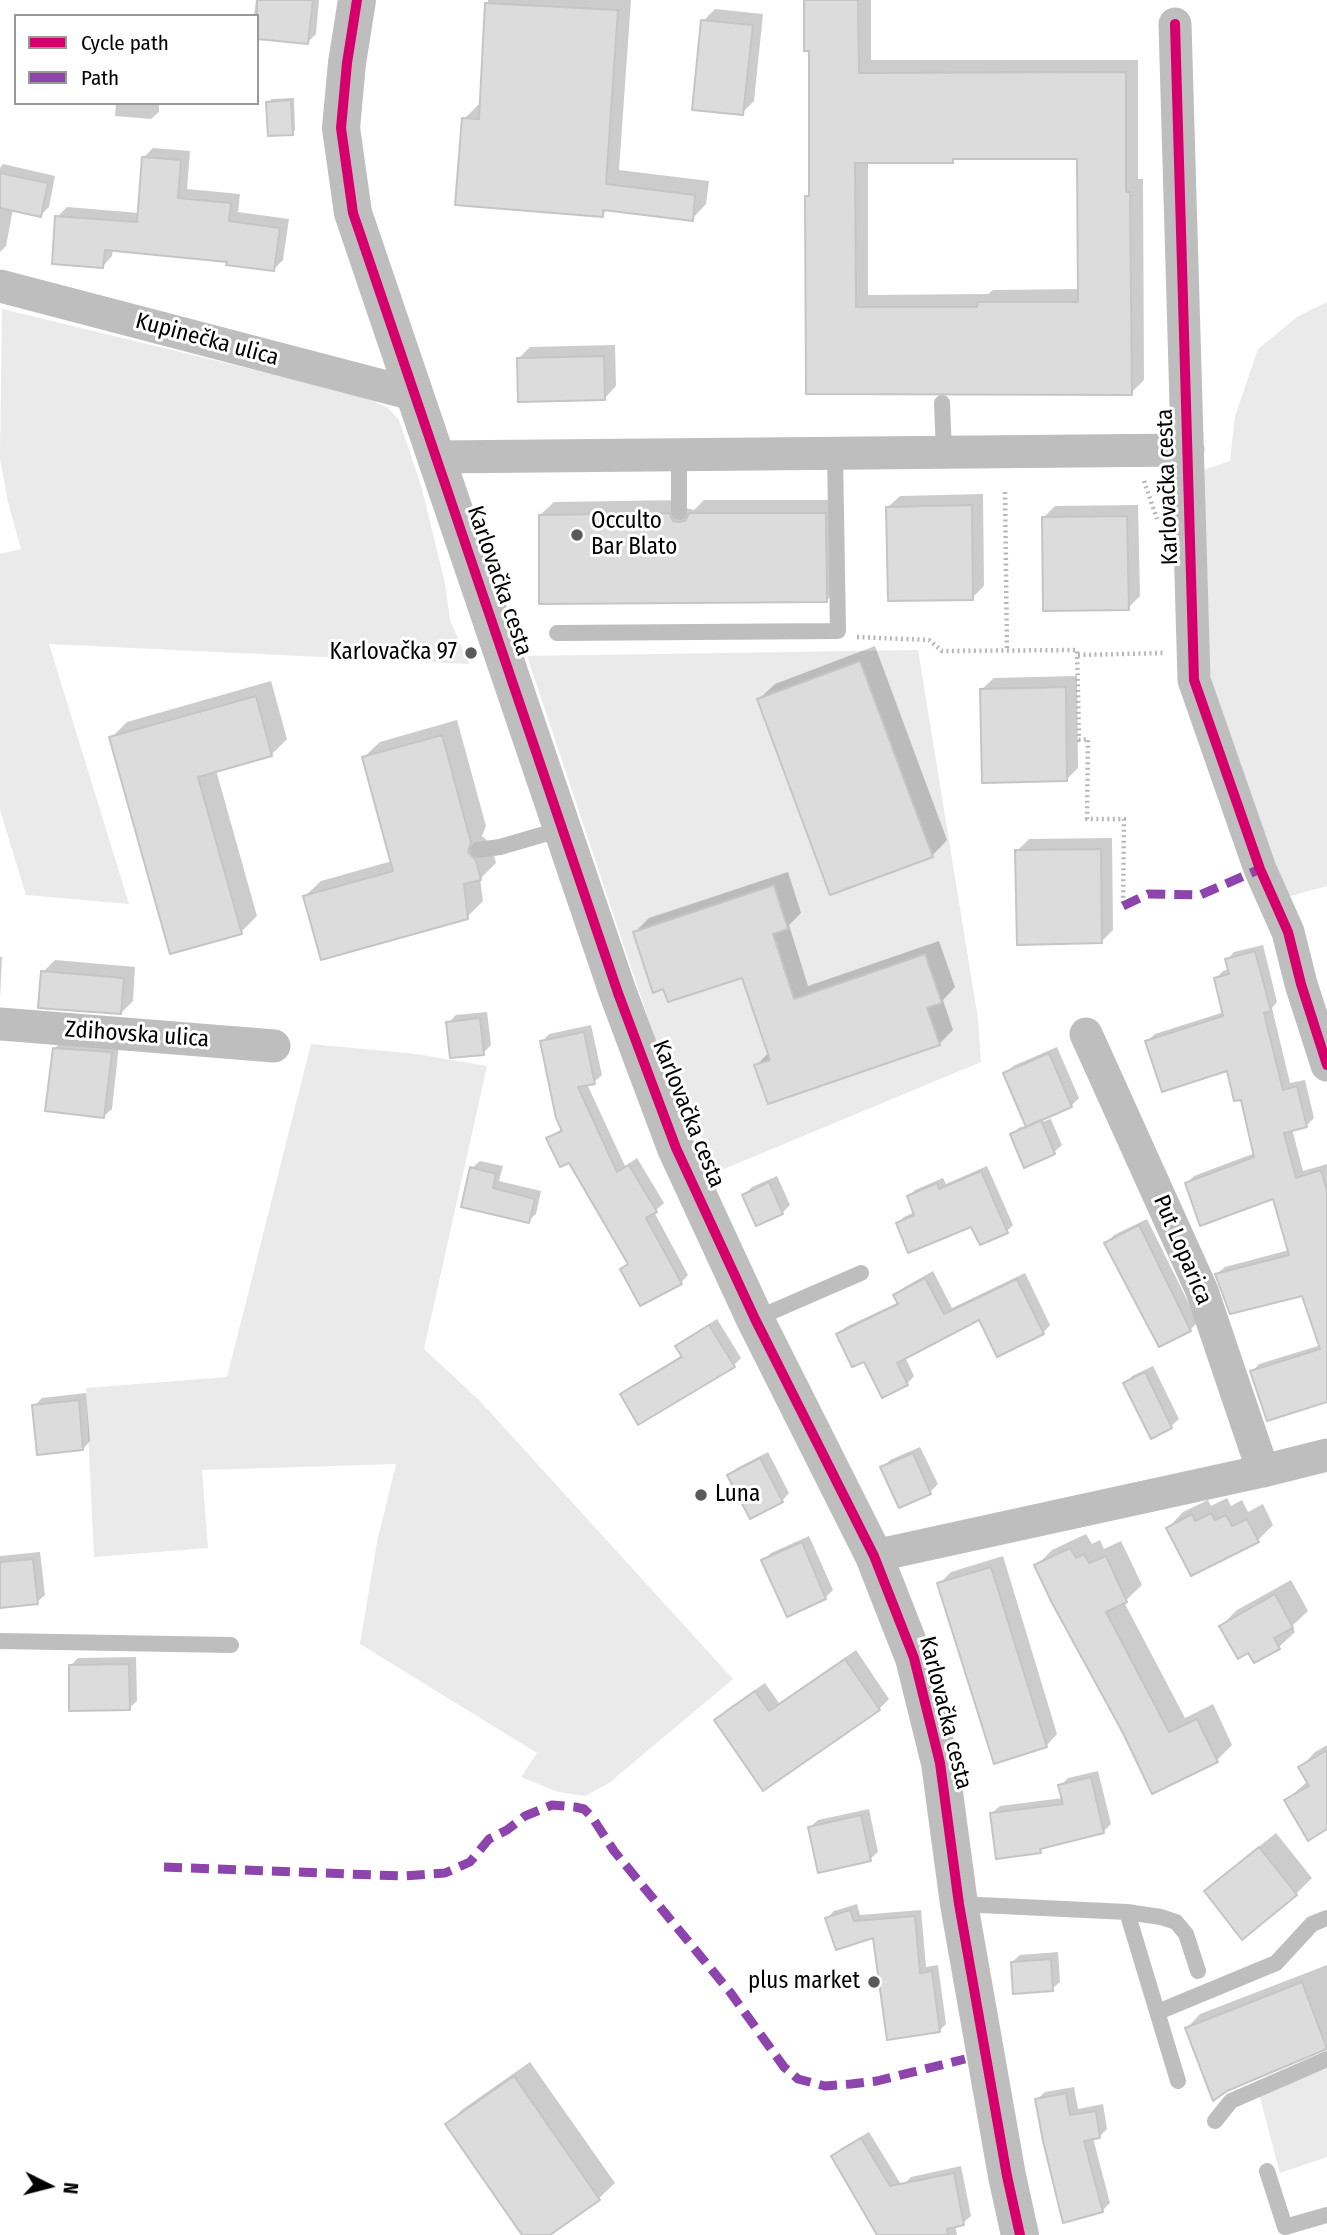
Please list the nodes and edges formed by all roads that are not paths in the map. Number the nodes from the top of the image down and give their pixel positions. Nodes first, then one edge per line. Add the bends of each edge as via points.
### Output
1 (357, 0) edge
2 (1175, 24) dead end
3 (0, 286) edge
4 (413, 394) junction
5 (942, 403) dead end
6 (1188, 450) junction
7 (944, 452) junction
8 (835, 453) junction
9 (679, 455) junction
10 (435, 457) junction
11 (679, 512) dead end
12 (557, 633) dead end
13 (562, 829) junction
14 (478, 850) dead end
15 (0, 1024) edge
16 (1086, 1034) dead end
17 (274, 1046) dead end
18 (1327, 1065) edge
19 (861, 1273) dead end
20 (755, 1319) junction
21 (1327, 1455) edge
22 (1263, 1471) junction
23 (874, 1556) junction
24 (0, 1642) edge
25 (231, 1645) dead end
26 (959, 1903) junction
27 (1127, 1912) junction
28 (1327, 1919) edge
29 (1198, 1970) dead end
30 (1158, 2012) junction
31 (1327, 2059) edge
32 (1178, 2081) dead end
33 (1215, 2121) dead end
34 (1267, 2171) dead end
35 (1327, 2215) edge
36 (1020, 2235) edge

1 - 4 street, Karlovačka cesta via 341,128 346,170 353,213
2 - 6 street, Karlovačka cesta
3 - 4 street, Kupinečka ulica
4 - 10 street, Karlovačka cesta
5 - 7 lane
6 - 7 street, Karlovačka cesta
6 - 18 street, Karlovačka cesta via 1194,680 1260,869 1288,932
7 - 8 street, Karlovačka cesta
8 - 9 street, Karlovačka cesta
8 - 12 lane via 838,631
9 - 10 street, Karlovačka cesta
9 - 11 lane
10 - 13 street, Karlovačka cesta
13 - 14 lane
13 - 20 street, Karlovačka cesta via 676,1148
15 - 17 street, Zdihovska ulica
16 - 22 street, Put Loparica via 1202,1291
19 - 20 lane
20 - 23 street, Karlovačka cesta
21 - 22 street
22 - 23 street
23 - 26 street, Karlovačka cesta via 914,1658 940,1763
24 - 25 lane
26 - 27 lane
26 - 36 street, Karlovačka cesta
27 - 29 lane via 1176,1922 1186,1934
27 - 30 lane
28 - 30 lane via 1312,1924 1276,1963
30 - 32 lane
31 - 33 lane via 1231,2101
34 - 35 lane via 1285,2227

